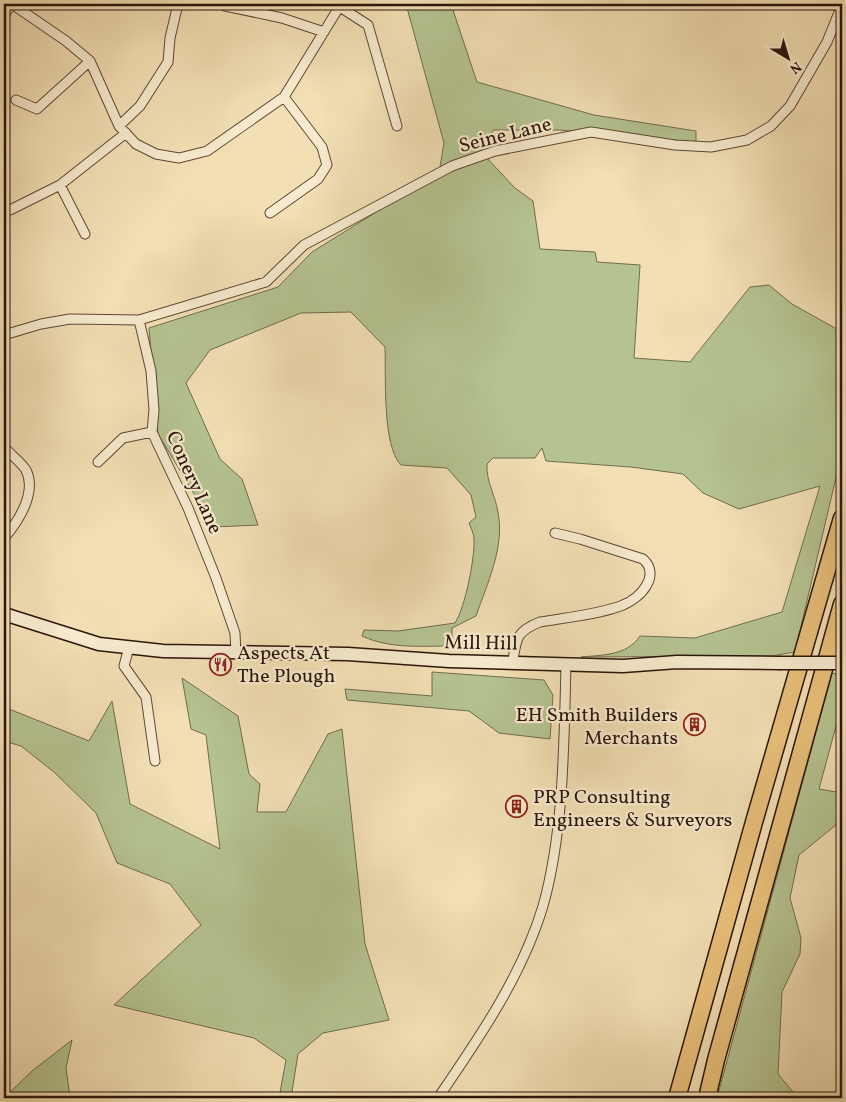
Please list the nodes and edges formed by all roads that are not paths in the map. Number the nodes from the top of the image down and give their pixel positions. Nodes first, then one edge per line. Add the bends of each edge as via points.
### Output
1 (12, 4) edge
2 (178, 4) edge
3 (230, 5) edge
4 (341, 5) edge
5 (842, 5) edge
6 (4, 16) edge
7 (324, 32) junction
8 (90, 61) junction
9 (284, 98) junction
10 (16, 100) dead end
11 (37, 109) junction
12 (41, 118) dead end
13 (120, 126) junction
14 (397, 126) dead end
15 (126, 133) junction
16 (60, 185) junction
17 (4, 211) edge
18 (270, 213) dead end
19 (85, 234) dead end
20 (139, 320) junction
21 (4, 335) edge
22 (152, 432) junction
23 (4, 447) edge
24 (98, 462) dead end
25 (842, 518) edge
26 (555, 533) dead end
27 (4, 538) edge
28 (842, 604) edge
29 (4, 614) edge
30 (124, 647) junction
31 (236, 654) junction
32 (513, 661) junction
33 (842, 663) edge
34 (566, 664) junction
35 (155, 760) dead end
36 (438, 1098) edge
37 (677, 1098) edge
38 (708, 1098) edge

1 - 6 street
1 - 8 street
2 - 13 street via 168,62 140,106
3 - 7 street
4 - 7 street
4 - 14 street via 368,26
5 - 20 street, Seine Lane via 827,42 790,106 771,126 747,140 711,147 591,132 482,155 457,164 304,245 266,282
7 - 9 street
8 - 11 street
8 - 13 street
9 - 15 street via 207,151 179,158 156,154 136,144
9 - 18 street via 322,147 327,164 318,179
10 - 11 street
11 - 12 street
13 - 15 street
15 - 16 street
16 - 17 street
16 - 19 street
20 - 21 street, Seine Lane via 70,319
20 - 22 street, Conery Lane via 151,371
22 - 24 street via 123,438
22 - 31 street, Conery Lane via 216,578 234,633
23 - 27 street via 26,469 30,487 22,512
25 - 37 highway
26 - 32 street via 643,559 650,567 650,579 644,590 623,606 528,627 516,638
28 - 38 highway
29 - 30 main road, Mill Hill via 99,644
30 - 31 main road, Mill Hill
30 - 35 street via 124,666 146,697
31 - 32 main road, Mill Hill via 348,654 450,661
32 - 34 main road, Mill Hill
33 - 34 main road, Mill Hill, bridge
34 - 36 street via 556,829 543,906 518,969 492,1017

